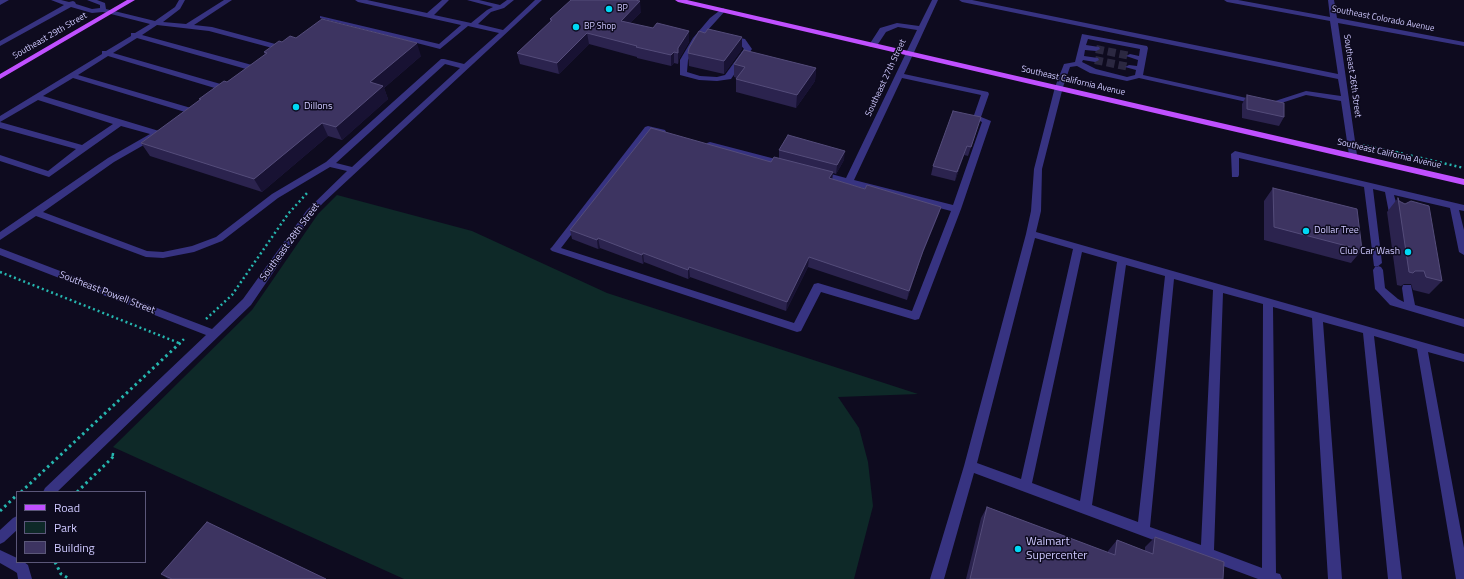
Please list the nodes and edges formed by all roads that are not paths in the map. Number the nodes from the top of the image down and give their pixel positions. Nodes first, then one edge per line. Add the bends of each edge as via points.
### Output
1 (6, 0) edge
2 (54, 0) edge
3 (79, 0) edge
4 (90, 0) edge
5 (132, 0) edge
6 (182, 0) edge
7 (229, 0) edge
8 (358, 0) edge
9 (446, 0) edge
10 (470, 0) edge
11 (511, 0) edge
12 (539, 0) edge
13 (678, 0) edge
14 (935, 0) edge
15 (962, 0) edge
16 (1227, 0) edge
17 (1330, 0) edge
18 (688, 1) edge
19 (0, 3) edge
20 (71, 4) junction
21 (502, 7) junction
22 (724, 10) junction
23 (107, 11) junction
24 (428, 16) junction
25 (322, 17) dead end
26 (1333, 19) junction
27 (156, 22) junction
28 (469, 25) junction
29 (188, 26) junction
30 (921, 29) junction
31 (504, 32) junction
32 (703, 32) junction
33 (134, 35) junction
34 (0, 44) edge
35 (1464, 44) edge
36 (873, 45) junction
37 (1082, 46) junction
38 (440, 47) junction
39 (1096, 49) tunnel mouth
40 (105, 53) junction
41 (909, 53) junction
42 (266, 55) edge
43 (1130, 56) tunnel mouth
44 (1142, 59) junction
45 (1079, 60) junction
46 (1096, 60) tunnel mouth
47 (444, 61) junction
48 (465, 67) junction
49 (1129, 67) tunnel mouth
50 (1140, 73) junction
51 (72, 74) junction
52 (238, 75) edge
53 (899, 75) junction
54 (0, 77) edge
55 (1342, 77) junction
56 (1059, 88) junction
57 (210, 95) edge
58 (37, 96) junction
59 (1345, 100) junction
60 (188, 111) edge
61 (0, 119) edge
62 (120, 123) junction
63 (0, 125) edge
64 (670, 134) edge
65 (700, 142) edge
66 (83, 148) junction
67 (1353, 155) junction
68 (0, 158) edge
69 (329, 164) junction
70 (797, 168) edge
71 (352, 170) junction
72 (812, 172) edge
73 (1235, 175) dead end
74 (849, 181) junction
75 (1464, 182) edge
76 (1368, 186) junction
77 (1389, 191) junction
78 (1454, 206) junction
79 (1464, 208) edge
80 (956, 210) junction
81 (36, 213) junction
82 (1394, 213) dead end
83 (1031, 234) junction
84 (0, 237) edge
85 (1078, 248) junction
86 (0, 251) edge
87 (1464, 252) edge
88 (1122, 260) junction
89 (1170, 274) junction
90 (1218, 287) junction
91 (1407, 288) dead end
92 (1268, 302) junction
93 (1410, 308) junction
94 (1317, 316) junction
95 (1464, 323) edge
96 (1368, 330) junction
97 (214, 334) junction
98 (1422, 346) junction
99 (1464, 358) edge
100 (970, 466) junction
101 (1025, 487) junction
102 (50, 491) edge
103 (1085, 509) junction
104 (16, 523) edge
105 (1143, 530) junction
106 (0, 538) edge
107 (1207, 554) junction
108 (0, 556) edge
109 (1272, 578) edge
110 (25, 579) edge
111 (937, 579) edge
112 (1335, 579) edge
113 (1395, 579) edge
114 (1463, 579) edge

1 - 19 street
2 - 20 street
3 - 20 street
4 - 23 street via 103,4
5 - 23 main road, Southeast 29th Street
6 - 27 street via 178,8
7 - 29 street
8 - 24 street
9 - 24 street
10 - 21 street
11 - 21 street
12 - 31 street, Southeast 28th Street
13 - 18 main road, Southeast California Avenue
14 - 30 street, Southeast 27th Street
15 - 55 street
16 - 26 street, Southeast Colorado Avenue
17 - 26 street, Southeast 26th Street
18 - 22 main road, Southeast California Avenue
20 - 23 street
20 - 34 street
21 - 28 street via 489,11
22 - 32 street
22 - 36 main road, Southeast California Avenue
23 - 27 street
23 - 54 main road, Southeast 29th Street
24 - 28 street
25 - 38 street
26 - 35 street, Southeast Colorado Avenue
26 - 55 street, Southeast 26th Street
27 - 29 street
27 - 33 street
28 - 31 street
28 - 38 street
29 - 42 street via 276,47
30 - 36 street via 897,25 882,30
30 - 41 street, Southeast 27th Street
31 - 48 street, Southeast 28th Street
32 - 32 street via 684,60 683,73 699,78 728,77 748,49 742,41
33 - 40 street
33 - 52 street via 252,65
36 - 41 main road, Southeast California Avenue
37 - 39 street
37 - 44 street via 1085,36 1144,48
37 - 45 street
38 - 47 street
40 - 51 street
40 - 57 street via 224,85
41 - 53 street, Southeast 27th Street
41 - 56 main road, Southeast California Avenue
43 - 44 street
44 - 50 street
45 - 46 street
45 - 50 street via 1093,71 1127,79
45 - 56 street via 1067,66
47 - 48 street
47 - 69 street
48 - 71 street, Southeast 28th Street
49 - 50 street
50 - 59 street via 1269,105 1306,93
51 - 58 street
51 - 60 street
53 - 74 street, Southeast 27th Street
53 - 80 street via 985,94 977,118 987,121
55 - 59 street, Southeast 26th Street
56 - 67 main road, Southeast California Avenue
56 - 83 street via 1038,169 1036,211
58 - 61 street
58 - 62 street
59 - 67 street, Southeast 26th Street
62 - 66 street
62 - 81 street via 159,131 111,160
63 - 66 street
64 - 80 street via 648,128 555,249 797,328 818,287 915,316
65 - 70 street
66 - 68 street via 49,174
67 - 75 main road, Southeast California Avenue
69 - 71 street
69 - 81 street via 275,196 218,239 163,255 146,254
71 - 97 street, Southeast 28th Street via 310,212 247,302
72 - 74 street
73 - 76 street via 1235,154
74 - 80 street
76 - 77 street
76 - 93 street via 1380,289 1394,302
77 - 78 street
77 - 82 street
78 - 79 street
78 - 87 street
81 - 84 street
83 - 85 street
83 - 100 street
85 - 88 street
85 - 101 street
86 - 97 street, Southeast Powell Street
88 - 89 street
88 - 103 street
89 - 90 street
89 - 105 street
90 - 92 street
90 - 107 street
91 - 93 street
92 - 94 street
92 - 109 street
93 - 95 street
94 - 96 street
94 - 112 street
96 - 98 street
96 - 113 street
97 - 102 street, Southeast 28th Street
98 - 99 street
98 - 114 street
100 - 101 street
100 - 111 street
101 - 103 street
103 - 105 street
104 - 106 street
105 - 107 street
107 - 109 street
108 - 110 street via 19,566

